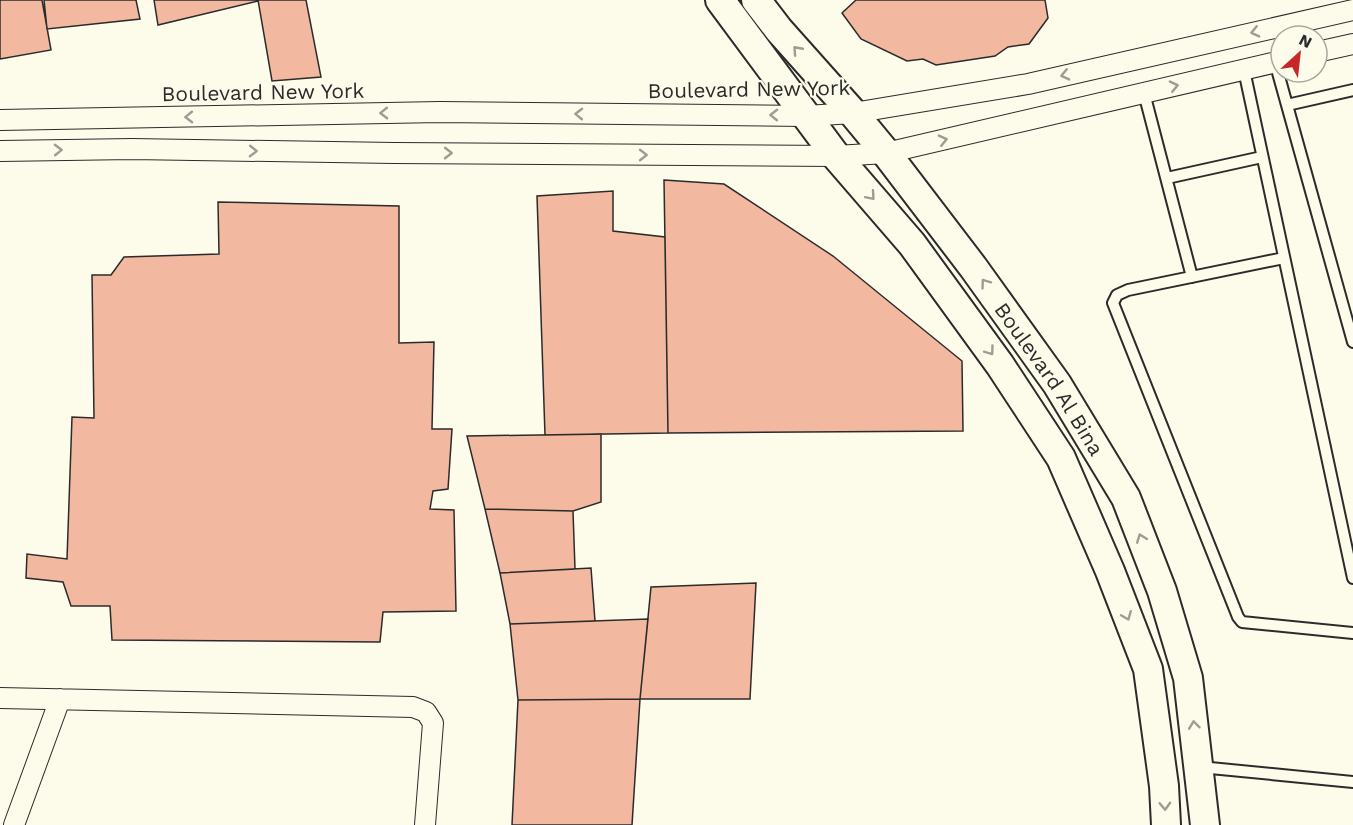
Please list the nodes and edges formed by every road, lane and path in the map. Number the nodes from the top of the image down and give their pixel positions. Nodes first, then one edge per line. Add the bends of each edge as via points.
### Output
1 (720, 0) edge
2 (756, 0) edge
3 (1353, 10) edge
4 (1353, 44) edge
5 (1329, 49) edge
6 (1269, 64) edge
7 (1244, 70) junction
8 (1283, 84) edge
9 (1353, 90) edge
10 (1144, 93) junction
11 (1287, 105) junction
12 (853, 113) junction
13 (806, 116) junction
14 (135, 118) junction
15 (0, 120) edge
16 (132, 149) junction
17 (0, 151) edge
18 (886, 153) junction
19 (836, 156) junction
20 (1262, 157) junction
21 (1167, 178) junction
22 (1284, 258) junction
23 (1192, 277) junction
24 (1353, 342) edge
25 (1353, 578) edge
26 (1353, 633) edge
27 (0, 698) edge
28 (60, 699) junction
29 (1200, 766) junction
30 (1353, 782) edge
31 (14, 825) edge
32 (425, 825) edge
33 (1166, 825) edge
34 (1205, 825) edge

1 - 13 main road, Boulevard Al Bina
12 -> 2 main road, Boulevard Al Bina
3 -> 12 street, Boulevard New York via 1028,84
4 - 5 street
6 - 7 street
10 -> 7 street
7 - 20 lane
8 - 11 lane
9 - 11 lane
18 -> 10 street
10 - 21 lane
11 - 24 lane
12 - 13 street, Boulevard New York
12 - 18 main road, Boulevard Al Bina
13 -> 14 street, Boulevard New York via 440,112
13 - 19 main road, Boulevard Al Bina
14 - 15 street, Boulevard New York
14 - 16 street, Boulevard New York
17 -> 16 street
16 -> 19 street
18 - 19 street
29 -> 18 main road, Boulevard Al Bina via 1188,678 1162,591 1126,498 1057,384
19 -> 33 main road, Boulevard Al Bina via 912,244 1000,365 1061,458 1148,669
20 - 21 lane
20 - 22 lane
21 - 23 lane
22 - 23 lane
22 - 25 lane
23 - 26 lane via 1128,290 1117,295 1113,303 1238,617 1242,622
27 - 28 street
28 - 31 street
28 - 32 street via 413,707 426,712 433,723
29 - 30 lane
29 - 34 main road, Boulevard Al Bina

